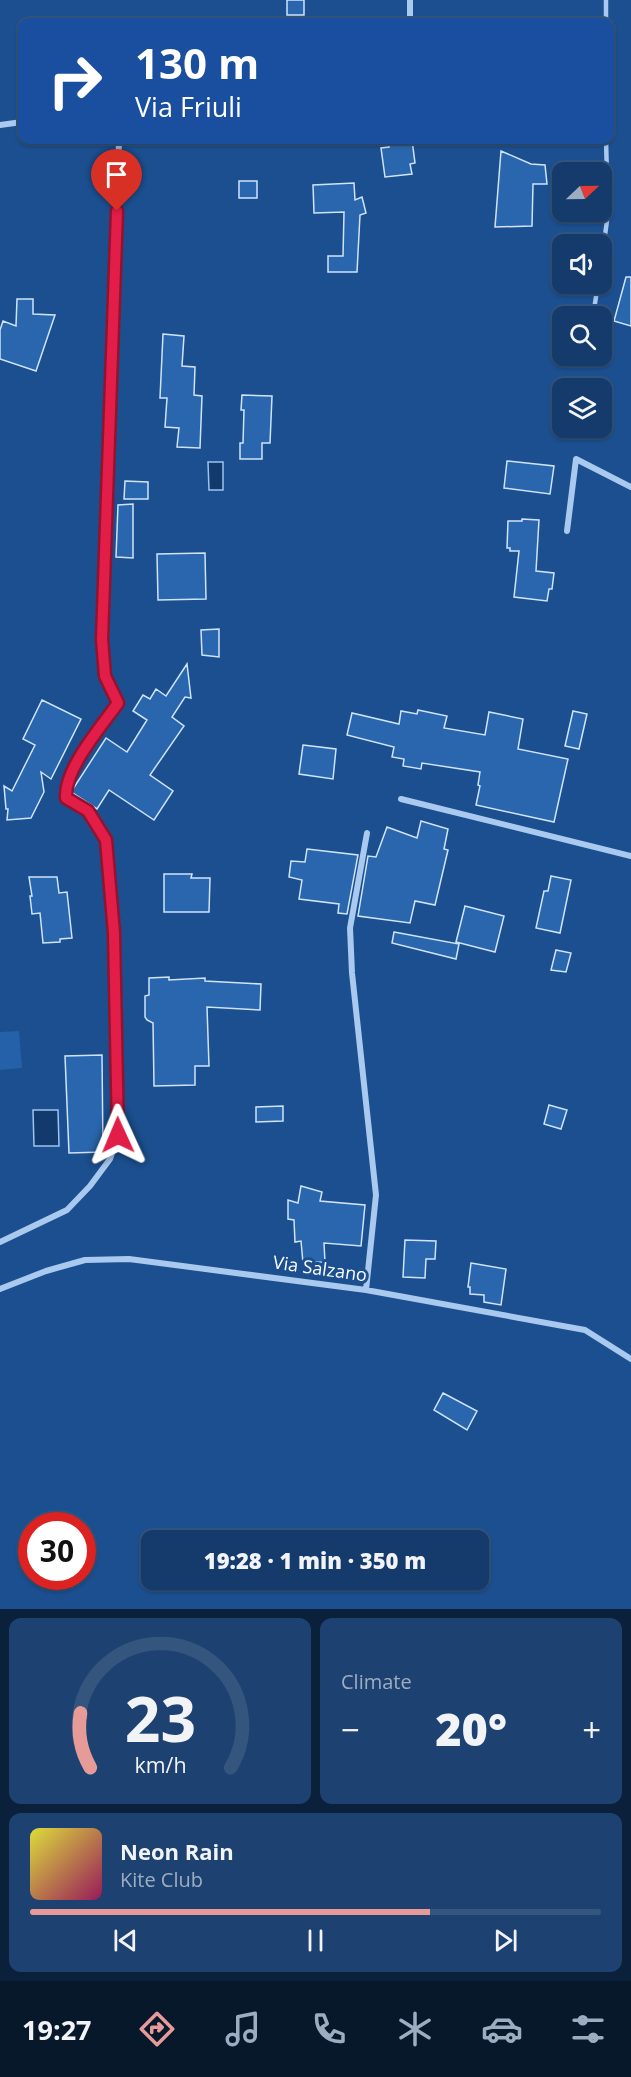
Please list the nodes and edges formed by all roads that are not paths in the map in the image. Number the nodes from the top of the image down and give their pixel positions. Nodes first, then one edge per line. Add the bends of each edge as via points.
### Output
1 (410, 0) edge
2 (606, 0) edge
3 (410, 18) edge
4 (606, 18) edge
5 (18, 123) edge
6 (0, 125) edge
7 (119, 144) edge
8 (606, 144) edge
9 (605, 234) edge
10 (631, 487) edge
11 (567, 531) dead end
12 (102, 639) joint
13 (65, 787) joint
14 (401, 799) dead end
15 (367, 832) dead end
16 (631, 856) edge
17 (0, 1242) edge
18 (0, 1289) edge
19 (366, 1290) junction
20 (631, 1359) edge

1 - 3 street
2 - 4 lane
5 - 6 street
7 - 12 street
8 - 9 lane
10 - 11 street via 576,459
12 - 13 lane via 105,676 118,703 76,763
13 - 17 street via 66,798 88,811 106,840 114,933 118,1135 110,1159 67,1210
14 - 16 street
15 - 19 street via 350,928 376,1195
18 - 19 street, Via Salzano via 85,1260 129,1259
19 - 20 street, Via Salzano via 585,1330

